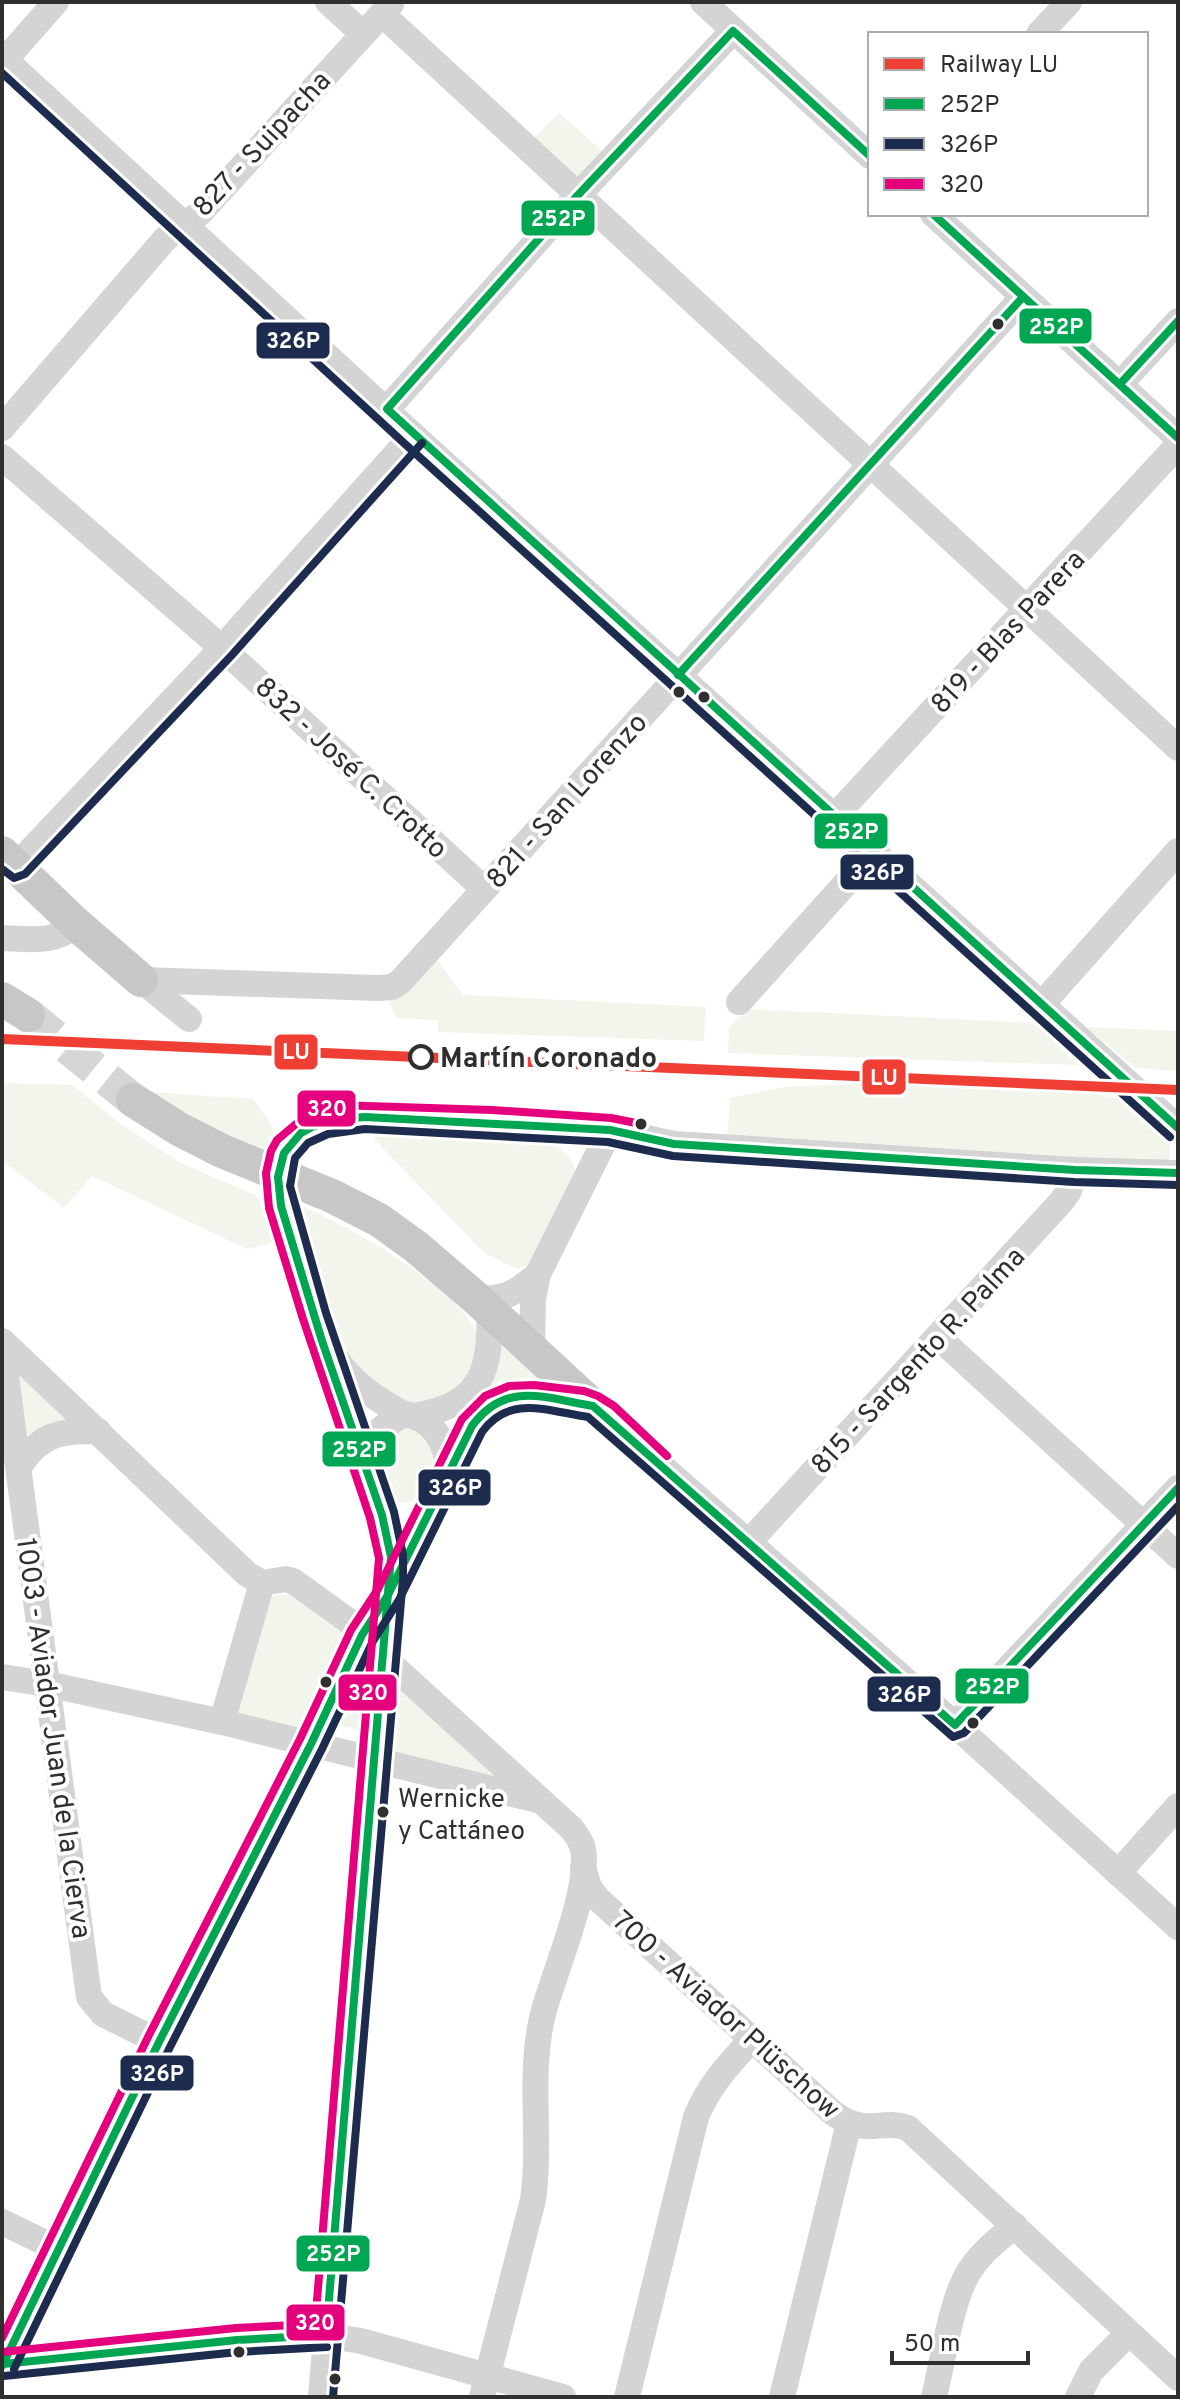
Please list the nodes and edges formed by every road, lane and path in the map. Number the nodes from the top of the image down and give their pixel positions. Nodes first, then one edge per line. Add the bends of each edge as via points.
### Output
1 (56, 2) edge
2 (328, 2) edge
3 (703, 2) edge
4 (1069, 2) edge
5 (387, 8) edge
6 (733, 31) junction
7 (1041, 32) edge
8 (362, 33) junction
9 (4, 59) edge
10 (868, 154) edge
11 (578, 195) junction
12 (935, 216) edge
13 (186, 224) junction
14 (1022, 298) junction
15 (1178, 321) edge
16 (1120, 384) junction
17 (387, 409) junction
18 (2, 428) edge
19 (413, 435) junction
20 (1178, 438) edge
21 (1178, 445) edge
22 (2, 457) edge
23 (871, 466) junction
24 (1027, 610) junction
25 (222, 648) junction
26 (678, 675) junction
27 (1178, 748) edge
28 (835, 816) junction
29 (1178, 851) edge
30 (874, 852) junction
31 (9, 860) edge
32 (484, 889) junction
33 (76, 924) junction
34 (2, 938) edge
35 (141, 980) junction
36 (739, 1002) dead end
37 (1042, 1004) junction
38 (189, 1019) dead end
39 (133, 1100) tunnel mouth
40 (546, 1126) junction
41 (1178, 1128) edge
42 (610, 1130) junction
43 (1075, 1170) junction
44 (1178, 1173) edge
45 (587, 1174) junction
46 (538, 1274) junction
47 (483, 1305) junction
48 (939, 1338) junction
49 (2, 1341) edge
50 (324, 1342) junction
51 (2, 1347) edge
52 (532, 1349) junction
53 (593, 1406) junction
54 (412, 1414) junction
55 (98, 1431) junction
56 (363, 1462) junction
57 (19, 1467) junction
58 (449, 1470) junction
59 (1178, 1488) edge
60 (374, 1497) junction
61 (434, 1501) junction
62 (1144, 1525) junction
63 (748, 1543) junction
64 (1178, 1556) edge
65 (262, 1583) junction
66 (390, 1589) junction
67 (362, 1635) junction
68 (383, 1657) junction
69 (2, 1677) edge
70 (47, 1684) junction
71 (222, 1722) junction
72 (955, 1725) junction
73 (311, 1744) junction
74 (373, 1759) junction
75 (540, 1801) junction
76 (1178, 1806) edge
77 (583, 1868) junction
78 (1118, 1873) junction
79 (1178, 1927) edge
80 (752, 2039) junction
81 (159, 2042) junction
82 (849, 2123) junction
83 (2, 2222) edge
84 (1015, 2226) junction
85 (58, 2249) junction
86 (1129, 2333) junction
87 (326, 2335) junction
88 (2, 2365) edge
89 (1178, 2378) edge
90 (485, 2386) edge
91 (321, 2397) edge
92 (563, 2397) edge
93 (627, 2397) edge
94 (782, 2397) edge
95 (934, 2397) edge
96 (1078, 2397) edge

1 - 9 street
2 - 8 street
3 - 6 street
4 - 7 street
5 - 8 street, 827 - Suipacha
5 - 11 street
6 - 10 street
6 - 11 street
8 - 13 street, 827 - Suipacha
9 - 13 street
11 - 17 street
11 - 23 street
12 - 14 street
13 - 17 street
13 - 18 street, 827 - Suipacha via 166,238
14 - 16 street
14 - 23 street, 821 - San Lorenzo
15 - 16 street
16 - 20 street
17 - 19 street
19 - 25 street
19 - 26 street
21 - 24 street, 819 - Blas Parera
22 - 25 street, 832 - José C. Crotto
23 - 24 street
23 - 26 street, 821 - San Lorenzo
24 - 27 street
24 - 28 street, 819 - Blas Parera
25 - 31 street
25 - 32 street, 832 - José C. Crotto
26 - 28 street
26 - 32 street, 821 - San Lorenzo
28 - 30 street
29 - 37 street
30 - 36 street
30 - 37 street
31 - 33 main road
32 - 35 street, 821 - San Lorenzo via 392,987
33 - 34 street via 59,937
33 - 35 main road
35 - 38 street
37 - 41 street
39 - 47 main road via 222,1151 379,1220
40 - 42 street
40 - 45 street via 574,1144
40 - 50 street via 337,1117 300,1133 279,1165 277,1178
42 - 43 street via 674,1144
42 - 45 street
43 - 44 street
43 - 48 street, 815 - Sargento R. Palma via 1061,1202
45 - 46 street
46 - 47 street via 511,1294
46 - 52 street
47 - 52 main road
47 - 54 street via 489,1358 478,1383 449,1408
48 - 62 street
48 - 63 street, 815 - Sargento R. Palma
49 - 55 street
50 - 54 street via 351,1379 380,1402
50 - 56 street
51 - 57 street, 1003 - Aviador Juan de la Cierva
52 - 53 main road
53 - 58 street via 521,1395 499,1400 472,1426
53 - 63 street
54 - 56 street via 377,1431
54 - 58 street via 442,1442
55 - 57 street via 47,1438
55 - 65 street
56 - 60 street
57 - 70 street, 1003 - Aviador Juan de la Cierva
58 - 61 street
59 - 62 street
60 - 61 street via 391,1510 405,1512
60 - 66 street via 388,1540
61 - 66 street
62 - 64 street
62 - 72 street
63 - 72 street
65 - 67 street via 293,1581
65 - 71 street
66 - 67 street
66 - 68 street
67 - 68 street
67 - 73 street
68 - 74 street
68 - 75 street
69 - 70 street
70 - 71 street
70 - 81 street, 1003 - Aviador Juan de la Cierva via 89,1997 103,2014
71 - 73 street
72 - 78 street
73 - 74 street
73 - 81 street
74 - 75 street
74 - 87 street
75 - 77 street via 582,1845
76 - 78 street
77 - 80 street, 700 - Aviador Plüschow via 598,1899
77 - 90 street via 537,2043 533,2200
78 - 79 street
80 - 82 street, 700 - Aviador Plüschow
80 - 93 street via 716,2078 696,2117
81 - 85 street
82 - 84 street, 700 - Aviador Plüschow via 908,2128
82 - 94 street
83 - 85 street
84 - 86 street, 700 - Aviador Plüschow
84 - 95 street via 968,2272
85 - 88 street
86 - 89 street, 700 - Aviador Plüschow
86 - 96 street via 1091,2371
87 - 88 street
87 - 90 street via 361,2341
87 - 91 street
90 - 92 street

